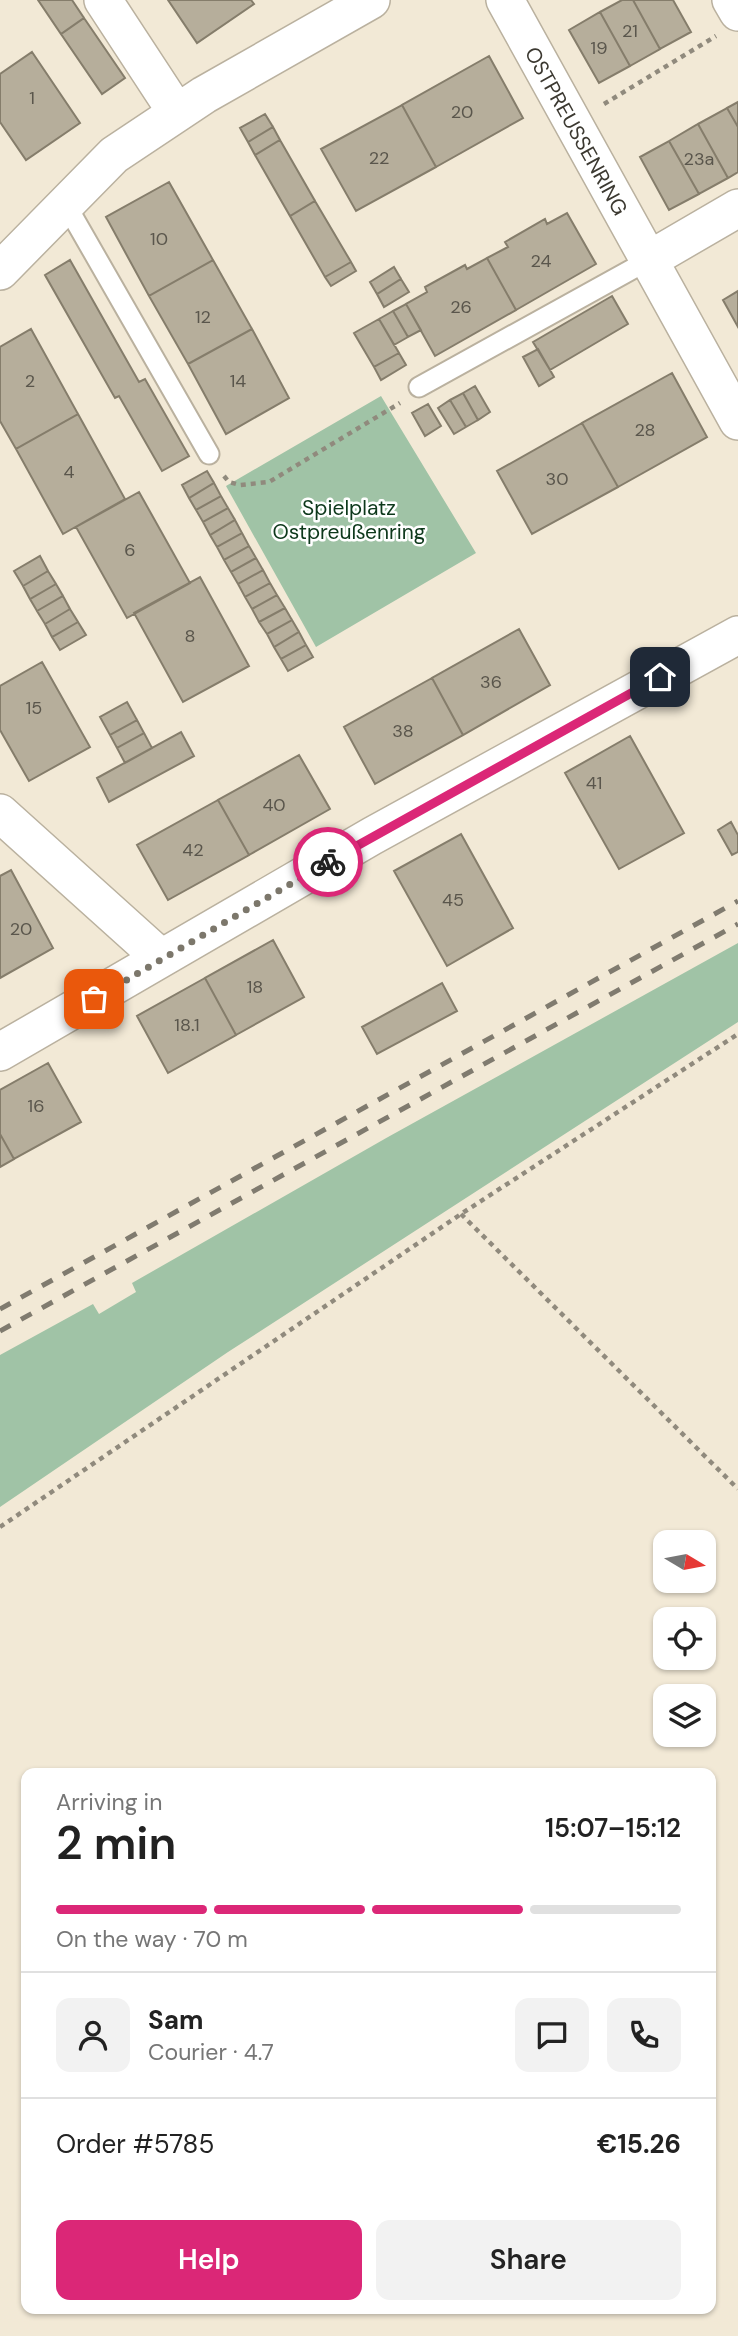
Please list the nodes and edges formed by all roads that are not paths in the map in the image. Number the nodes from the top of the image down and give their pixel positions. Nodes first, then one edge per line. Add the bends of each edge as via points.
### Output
1 (103, 0) edge
2 (371, 0) edge
3 (505, 0) edge
4 (177, 113) junction
5 (65, 203) junction
6 (738, 208) edge
7 (647, 261) junction
8 (0, 271) edge
9 (419, 387) road end
10 (738, 421) edge
11 (209, 454) road end
12 (738, 635) edge
13 (0, 813) edge
14 (162, 958) junction
15 (0, 1052) edge

1 - 4 street
2 - 4 street
3 - 7 street, OSTPREUSSENRING
4 - 5 street via 114,155
5 - 8 street
5 - 11 lane
6 - 7 street
7 - 9 lane
7 - 10 street, OSTPREUSSENRING
12 - 14 street via 372,836
13 - 14 street
14 - 15 street

